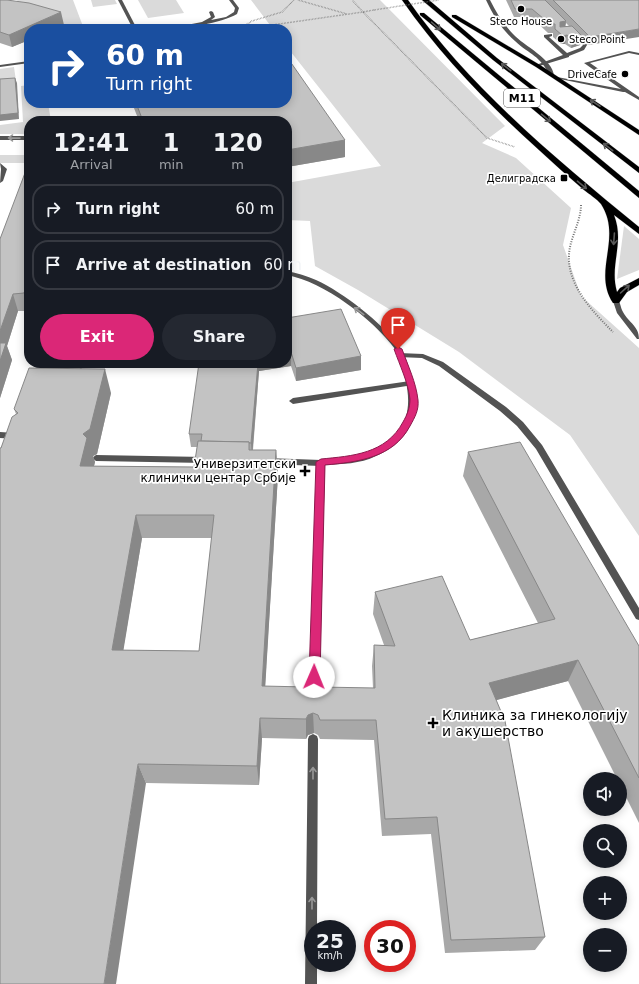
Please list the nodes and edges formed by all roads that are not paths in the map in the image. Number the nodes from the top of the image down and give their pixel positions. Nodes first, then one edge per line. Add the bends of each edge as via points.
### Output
1 (120, 0) edge
2 (231, 0) edge
3 (406, 0) edge
4 (425, 0) edge
5 (488, 0) edge
6 (211, 12) dead end
7 (203, 22) junction
8 (132, 24) edge
9 (193, 24) edge
10 (566, 26) edge
11 (550, 34) edge
12 (639, 54) edge
13 (567, 56) junction
14 (24, 63) edge
15 (546, 63) junction
16 (0, 66) edge
17 (538, 66) junction
18 (555, 76) junction
19 (628, 92) junction
20 (638, 96) edge
21 (639, 133) edge
22 (0, 138) edge
23 (24, 138) edge
24 (0, 165) edge
25 (639, 171) edge
26 (0, 181) edge
27 (639, 195) edge
28 (603, 202) junction
29 (639, 231) edge
30 (292, 274) edge
31 (639, 281) edge
32 (616, 302) junction
33 (639, 337) edge
34 (401, 354) junction
35 (410, 383) junction
36 (293, 401) dead end
37 (0, 435) edge
38 (22, 437) edge
39 (96, 458) dead end
40 (212, 460) edge
41 (258, 461) edge
42 (321, 462) junction
43 (639, 616) edge
44 (314, 707) edge
45 (313, 739) edge
46 (311, 984) edge

1 - 8 street
2 - 7 street via 237,8 234,15
3 -> 27 highway, M11
3 -> 28 highway via 416,16 466,74 516,126
4 - 17 highway
25 -> 4 highway, M11 via 495,59
5 - 15 street via 512,35
6 - 7 street via 213,17
7 - 9 street
10 - 13 street via 585,46
11 - 13 street via 546,36
12 - 19 street via 629,52 589,60 586,63
13 - 15 street
14 - 16 street
15 - 17 street
15 - 18 street
17 - 18 highway
18 - 19 street
21 -> 18 highway
19 - 20 street
23 -> 22 street
24 - 26 street via 4,169
28 - 29 highway
28 -> 32 highway via 614,229 615,238 608,272 610,288
34 -> 30 street via 367,317 322,285 307,277
32 -> 31 highway via 623,290
32 - 33 street via 624,320
34 - 35 street
34 - 43 street via 423,356 441,364 520,424 538,447
35 - 36 street
35 - 42 street via 414,400 413,411 395,441 370,456
37 - 38 street
39 - 40 street
41 - 42 street
42 - 44 street
46 -> 45 street

